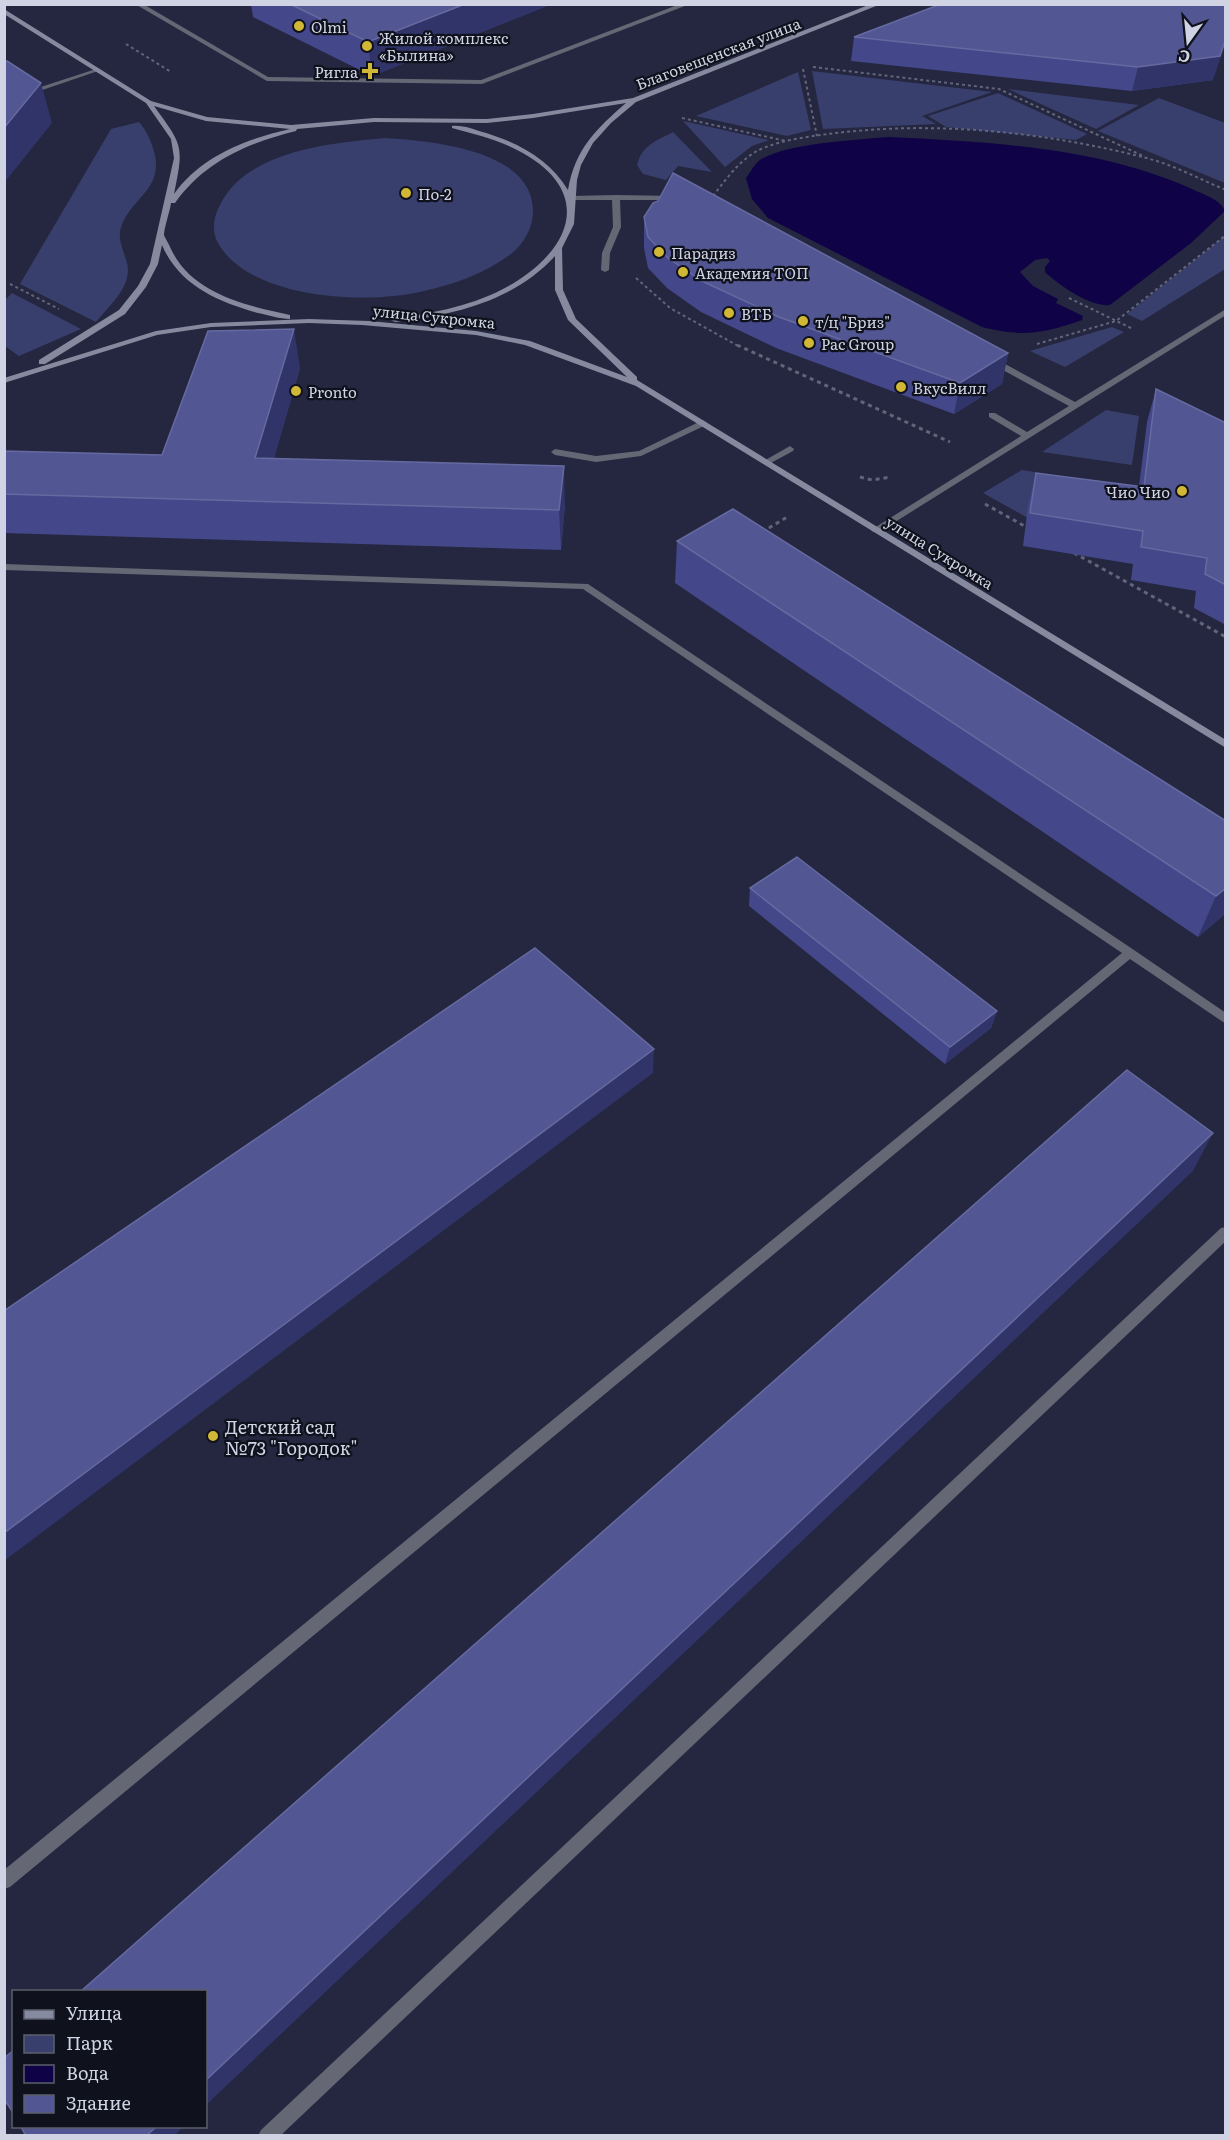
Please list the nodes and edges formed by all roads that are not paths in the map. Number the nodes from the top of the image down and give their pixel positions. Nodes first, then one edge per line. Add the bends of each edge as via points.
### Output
1 (138, 4) edge
2 (687, 4) edge
3 (878, 4) edge
4 (4, 11) edge
5 (98, 70) junction
6 (634, 100) junction
7 (4, 101) edge
8 (149, 102) junction
9 (429, 122) junction
10 (333, 123) junction
11 (616, 197) junction
12 (570, 198) junction
13 (686, 198) edge
14 (165, 211) junction
15 (162, 236) junction
16 (559, 249) junction
17 (604, 270) dead end
18 (1226, 311) edge
19 (309, 321) junction
20 (363, 323) junction
21 (982, 355) edge
22 (20, 375) junction
23 (4, 381) edge
24 (639, 384) junction
25 (1076, 406) junction
26 (992, 416) road end
27 (703, 423) junction
28 (1026, 435) junction
29 (790, 449) dead end
30 (555, 452) dead end
31 (766, 462) junction
32 (876, 530) junction
33 (4, 567) edge
34 (1226, 745) edge
35 (1130, 953) junction
36 (1226, 1020) edge
37 (1226, 1232) edge
38 (4, 1881) edge
39 (267, 2136) edge

1 - 2 lane via 267,79 482,82
3 - 6 main road, Благовещенская улица
4 - 5 main road
5 - 7 lane
5 - 8 main road
6 - 9 main road via 533,116
6 - 12 main road via 582,149
8 - 10 main road via 196,117 244,125 291,127
8 - 14 main road via 174,139 178,158
9 - 10 main road
9 - 12 main road via 477,131 513,144 538,158 561,180
10 - 14 main road via 289,131 219,158 179,189
11 - 12 lane
11 - 13 lane
11 - 17 lane via 617,227 606,253
12 - 16 main road via 571,225
14 - 15 main road
15 - 19 main road via 168,255 183,274 212,295 249,310
15 - 22 main road via 142,287 122,312
16 - 20 main road via 530,276 494,296 457,309
16 - 24 main road, улица Сукромка via 559,290 572,320
18 - 25 lane
19 - 20 main road
19 - 22 main road via 211,325 156,333
20 - 24 main road, улица Сукромка via 476,333 527,343
21 - 25 lane
22 - 23 main road
24 - 27 main road, улица Сукромка
25 - 28 lane
26 - 28 lane
27 - 30 lane via 641,453 596,459
27 - 31 main road, улица Сукромка
28 - 32 lane
29 - 31 lane
31 - 32 main road, улица Сукромка
32 - 34 main road, улица Сукромка
33 - 35 lane via 585,586
35 - 36 lane
35 - 38 lane
37 - 39 lane

